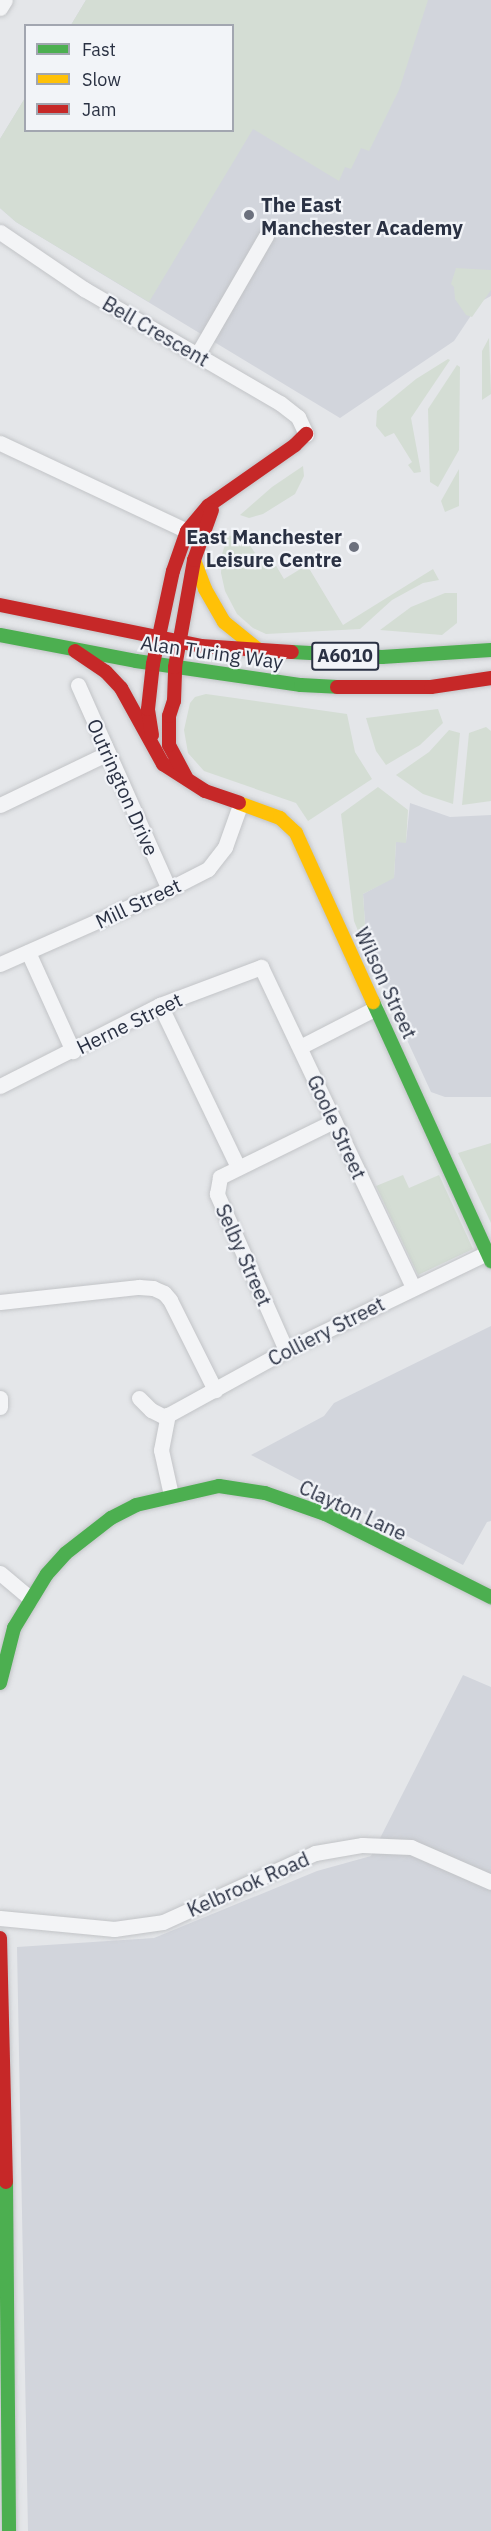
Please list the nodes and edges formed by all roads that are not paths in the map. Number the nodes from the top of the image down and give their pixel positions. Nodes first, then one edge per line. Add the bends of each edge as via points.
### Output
1 (5, 0) edge
2 (0, 8) edge
3 (0, 232) edge
4 (266, 236) dead end
5 (197, 355) junction
6 (306, 434) joint
7 (0, 443) edge
8 (215, 501) junction
9 (187, 531) junction
10 (194, 560) junction
11 (0, 605) edge
12 (0, 635) edge
13 (158, 637) junction
14 (179, 642) junction
15 (72, 649) junction
16 (491, 650) edge
17 (260, 651) junction
18 (153, 663) junction
19 (175, 667) junction
20 (491, 678) edge
21 (78, 685) dead end
22 (108, 753) junction
23 (163, 764) junction
24 (187, 780) junction
25 (240, 805) junction
26 (0, 806) edge
27 (169, 889) junction
28 (28, 952) junction
29 (0, 964) edge
30 (261, 967) joint
31 (160, 1005) junction
32 (376, 1008) junction
33 (300, 1047) junction
34 (73, 1051) junction
35 (0, 1086) edge
36 (334, 1121) junction
37 (238, 1167) junction
38 (489, 1257) edge
39 (413, 1287) junction
40 (0, 1302) edge
41 (286, 1350) junction
42 (215, 1390) junction
43 (0, 1398) edge
44 (139, 1398) dead end
45 (0, 1407) edge
46 (168, 1415) junction
47 (171, 1495) junction
48 (0, 1574) edge
49 (491, 1597) edge
50 (31, 1599) junction
51 (0, 1681) edge
52 (491, 1882) edge
53 (0, 1918) edge
54 (0, 1938) edge
55 (3, 2160) edge
56 (4, 2467) edge
57 (9, 2531) edge

1 - 2 street
3 - 5 street, Bell Crescent via 84,289
4 - 5 street
5 - 6 street, Bell Crescent via 280,403 298,417
6 - 8 main road
7 - 9 street
8 - 9 main road
8 - 10 main road
9 - 13 main road
10 - 14 main road
10 - 17 main road via 224,622
11 - 13 main road, Alan Turing Way / A6010
12 - 15 main road, Alan Turing Way / A6010
13 - 14 main road, Alan Turing Way / A6010
13 - 18 main road
14 - 17 main road, Alan Turing Way / A6010
14 - 19 main road
15 - 18 main road, Alan Turing Way / A6010
15 - 23 main road, Wilson Street via 106,672 121,688
16 - 17 main road, Alan Turing Way / A6010 via 382,657
18 - 19 main road, Alan Turing Way / A6010
18 - 23 main road via 148,728
19 - 20 main road, Alan Turing Way / A6010 via 301,685 377,688 431,687
19 - 24 main road via 174,701 168,716 169,745
21 - 22 street, Outrington Drive
22 - 26 street
22 - 27 street, Outrington Drive
23 - 24 main road, Wilson Street
24 - 25 main road, Wilson Street
25 - 27 street, Mill Street via 217,860 208,869
25 - 32 main road, Wilson Street via 280,818 296,833
27 - 28 street, Mill Street
28 - 29 street, Mill Street
28 - 34 street
30 - 31 street, Herne Street
30 - 33 street, Goole Street
31 - 34 street, Herne Street
31 - 37 street
32 - 33 street
32 - 38 main road, Wilson Street
33 - 36 street, Goole Street
34 - 35 street, Herne Street
36 - 37 street
36 - 39 street, Goole Street
37 - 41 street, Selby Street via 220,1177 217,1194
38 - 39 street, Colliery Street
39 - 41 street, Colliery Street
40 - 42 street via 153,1288 170,1300
41 - 42 street, Colliery Street
42 - 46 street, Colliery Street
43 - 45 street
44 - 46 street via 151,1410
46 - 47 street via 161,1450
47 - 49 main road, Clayton Lane via 219,1486 265,1493 325,1514
47 - 50 main road, Clayton Lane via 136,1505 89,1532 47,1574
48 - 50 street
50 - 51 main road, Clayton Lane via 10,1638
52 - 53 street, Kelbrook Road via 411,1847 362,1845 315,1853 163,1922 114,1929
54 - 55 main road
55 - 56 main road
56 - 57 main road

